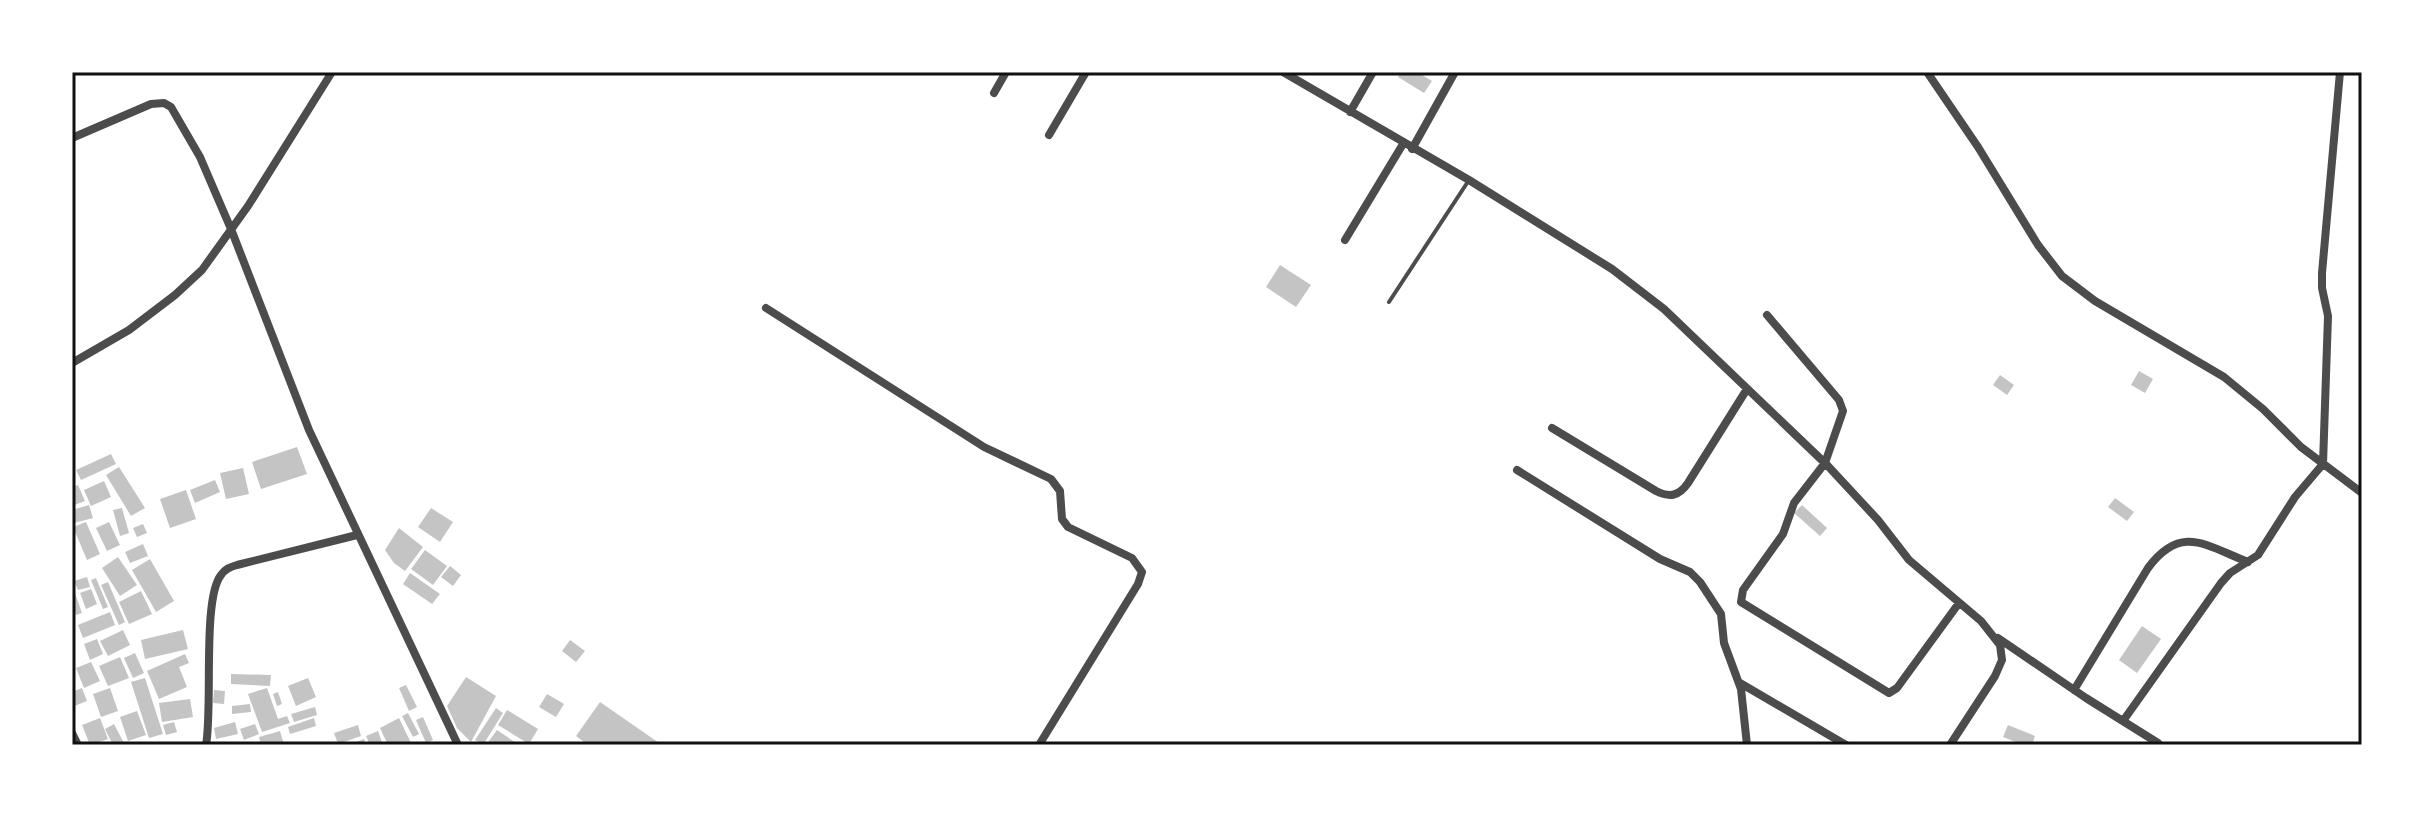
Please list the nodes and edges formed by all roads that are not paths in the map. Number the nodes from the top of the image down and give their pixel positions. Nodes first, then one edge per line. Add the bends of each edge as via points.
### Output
1 (332, 72) edge
2 (1006, 72) edge
3 (1086, 72) edge
4 (1373, 72) edge
5 (1455, 72) edge
6 (1927, 72) edge
7 (2340, 72) edge
8 (1286, 73) edge
9 (994, 93) dead end
10 (1350, 112) junction
11 (1049, 135) dead end
12 (72, 138) edge
13 (1403, 144) junction
14 (1412, 149) junction
15 (1469, 180) junction
16 (231, 229) junction
17 (1345, 240) dead end
18 (1389, 302) dead end
19 (766, 308) dead end
20 (1767, 315) dead end
21 (72, 363) edge
22 (1747, 389) junction
23 (1552, 428) dead end
24 (1825, 463) junction
25 (2323, 464) junction
26 (1517, 470) dead end
27 (2362, 493) edge
28 (357, 535) junction
29 (2248, 562) junction
30 (1959, 603) junction
31 (1994, 635) junction
32 (1739, 682) junction
33 (2074, 690) junction
34 (2123, 721) junction
35 (72, 733) edge
36 (2158, 743) dead end
37 (78, 745) edge
38 (206, 745) edge
39 (458, 745) edge
40 (1039, 745) edge
41 (1747, 745) edge
42 (1846, 745) edge
43 (1950, 745) edge

1 - 16 street
2 - 9 street
3 - 11 street
4 - 10 street
5 - 14 street
6 - 25 street via 2062,276 2224,377
7 - 25 street via 2322,273 2328,316
8 - 10 street
10 - 13 street
12 - 16 street via 151,104 171,107
13 - 14 street
13 - 17 street
14 - 15 street
15 - 18 lane
15 - 22 street via 1639,288
16 - 21 street via 202,270 175,295
16 - 28 street via 284,371
19 - 40 street via 984,447 1051,479 1060,491 1062,519 1068,527 1139,564 1141,579
20 - 24 street via 1842,406
22 - 23 street via 1688,483 1674,495 1656,491
22 - 24 street
24 - 30 street via 1909,560
24 - 30 street via 1794,503 1783,534 1743,590 1741,602 1889,693
25 - 27 street
25 - 29 street
26 - 32 street via 1695,576 1721,614 1724,643
28 - 38 street via 237,565 219,576 212,597
28 - 39 street
29 - 33 street via 2187,540 2166,547
29 - 34 street via 2221,583
30 - 31 street
31 - 33 street
31 - 43 street via 2002,660
32 - 41 street
32 - 42 street
33 - 34 street
34 - 36 street
35 - 37 street

